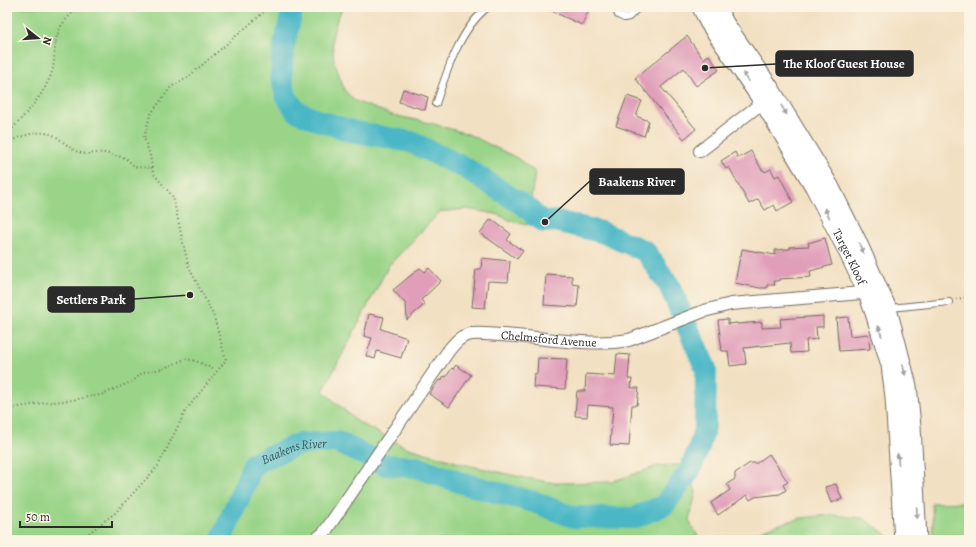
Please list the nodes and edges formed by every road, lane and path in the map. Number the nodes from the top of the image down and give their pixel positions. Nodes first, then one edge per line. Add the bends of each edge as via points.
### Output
1 (79, 7) edge
2 (267, 7) edge
3 (488, 7) edge
4 (615, 7) edge
5 (639, 7) edge
6 (701, 7) edge
7 (717, 7) edge
8 (763, 102) junction
9 (436, 104) dead end
10 (7, 134) edge
11 (7, 142) edge
12 (700, 151) dead end
13 (152, 168) junction
14 (874, 292) junction
15 (969, 297) edge
16 (949, 302) joint
17 (888, 309) junction
18 (213, 369) dead end
19 (7, 409) edge
20 (908, 487) junction
21 (84, 540) edge
22 (316, 540) edge
23 (903, 540) edge
24 (918, 540) edge

1 - 10 path via 58,32 50,77 36,100
2 - 13 path via 193,73 171,87 150,115 144,138
3 - 9 lane via 473,21 463,38 447,68
4 - 5 lane via 618,15 624,18
8 -> 6 main road, Target Kloof via 708,22
7 -> 14 main road, Target Kloof via 830,186 856,238
8 - 12 street
14 -> 8 main road, Target Kloof via 845,247 814,187
11 - 13 path via 25,135 47,133 82,153 106,152 128,159 135,167
13 - 21 path via 153,173 173,197 188,266 214,317 226,360 186,410 158,466 115,513 90,532
14 - 17 main road, Target Kloof
20 -> 14 main road, Target Kloof via 890,365 878,323
14 - 22 street, Chelmsford Avenue via 731,304 618,342 466,335 449,350 324,533
15 - 16 path
16 - 17 lane
17 -> 20 main road, Target Kloof via 908,386 912,426
18 - 19 path via 185,359 162,369 142,373 133,381 104,394
20 - 23 main road, Target Kloof
20 -> 24 main road, Target Kloof

